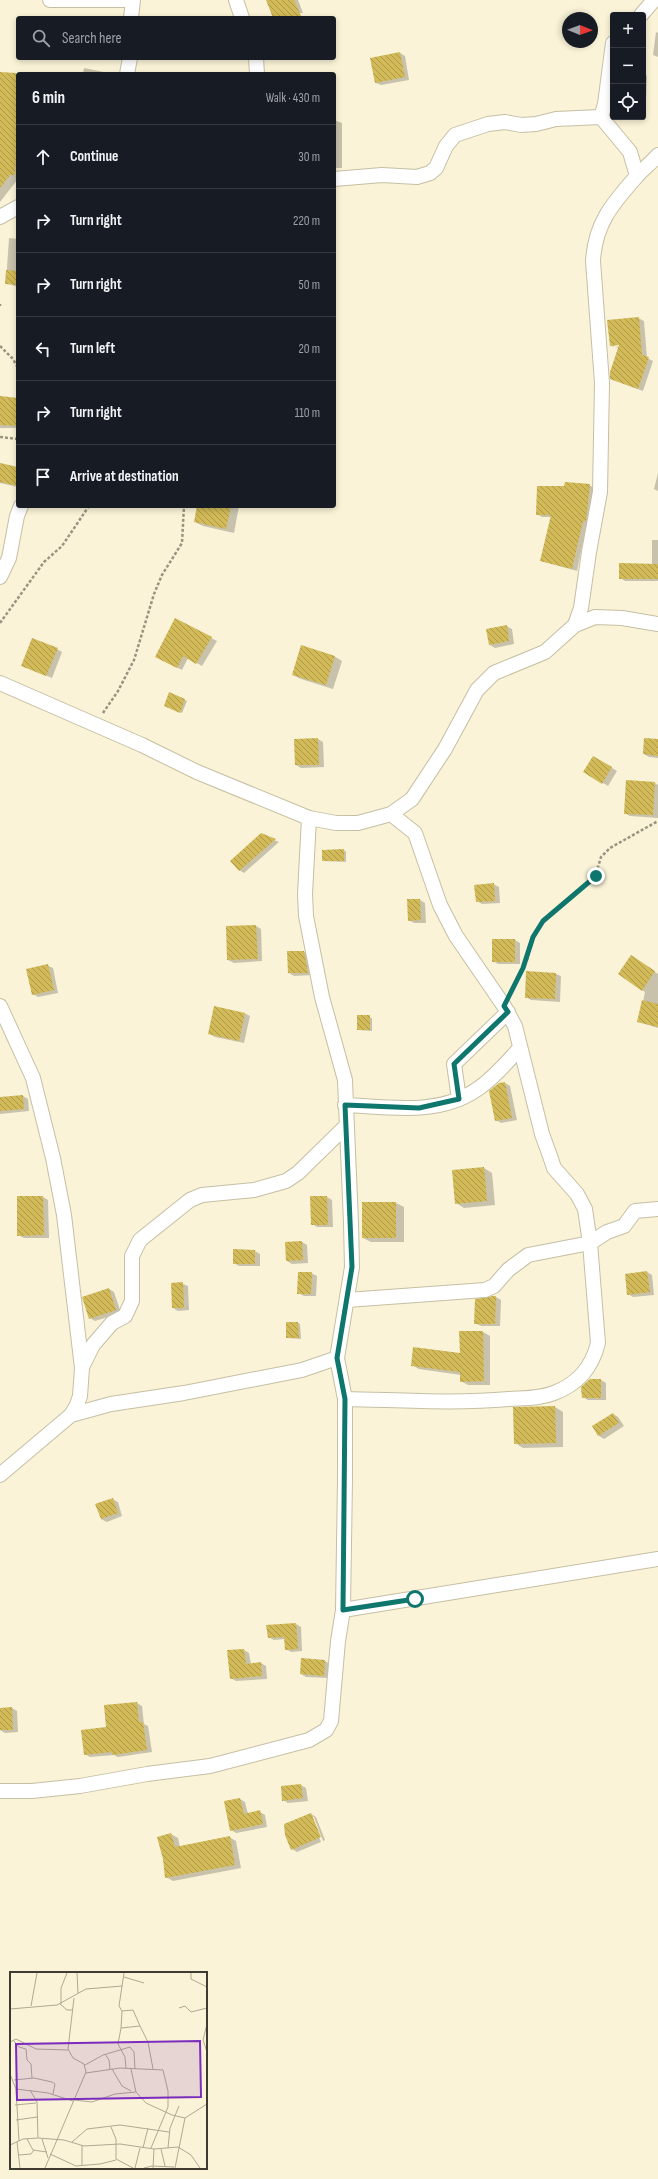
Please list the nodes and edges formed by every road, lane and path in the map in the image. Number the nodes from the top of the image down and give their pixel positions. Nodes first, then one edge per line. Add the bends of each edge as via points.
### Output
1 (50, 0) edge
2 (125, 0) edge
3 (133, 0) edge
4 (236, 0) edge
5 (654, 0) edge
6 (644, 12) edge
7 (131, 16) edge
8 (241, 16) edge
9 (612, 48) edge
10 (130, 60) edge
11 (256, 60) edge
12 (127, 72) edge
13 (257, 72) edge
14 (601, 117) junction
15 (658, 155) edge
16 (636, 176) junction
17 (336, 179) edge
18 (16, 208) edge
19 (0, 217) edge
20 (0, 346) edge
21 (16, 364) edge
22 (0, 437) edge
23 (16, 439) edge
24 (20, 508) edge
25 (88, 508) edge
26 (184, 508) edge
27 (0, 577) edge
28 (0, 623) edge
29 (658, 624) edge
30 (575, 625) junction
31 (0, 684) edge
32 (95, 725) junction
33 (391, 814) junction
34 (309, 818) junction
35 (658, 821) edge
36 (0, 1006) edge
37 (506, 1009) junction
38 (520, 1048) junction
39 (459, 1099) junction
40 (345, 1105) junction
41 (345, 1128) junction
42 (658, 1209) edge
43 (590, 1243) junction
44 (347, 1300) junction
45 (337, 1358) junction
46 (82, 1368) junction
47 (345, 1399) junction
48 (71, 1415) junction
49 (0, 1475) edge
50 (658, 1559) edge
51 (343, 1610) junction
52 (0, 1791) edge

1 - 2 street
3 - 7 street
4 - 8 street
5 - 6 street
9 - 14 street
10 - 12 street
11 - 13 street
14 - 16 street via 630,152
14 - 17 street via 556,119 521,125 505,122 488,124 455,135 446,146 436,168 430,173 417,176 382,175
15 - 16 street
16 - 30 street via 601,222 594,247 602,383 600,492 582,608
18 - 19 street
20 - 21 path
22 - 23 path
24 - 27 street via 9,558
25 - 28 path via 62,546 44,562
26 - 32 path via 182,543 162,575 154,594 134,660 118,691
29 - 30 street via 606,616 595,617
30 - 33 street via 545,652 505,667 486,679 477,690 424,784 407,804
31 - 32 street
32 - 34 street via 197,772
33 - 34 street via 358,823 336,823
33 - 37 street via 415,833 440,905 456,936
34 - 40 street via 306,916 322,997 345,1080
35 - 37 path via 610,848 601,857 593,880 543,921 533,937
36 - 46 street via 33,1078 53,1158 64,1215
37 - 38 street via 515,1026
37 - 39 street via 454,1064
38 - 39 street via 477,1090
38 - 43 street via 542,1134 554,1168 582,1202
39 - 40 street via 419,1108
40 - 41 street
41 - 44 street via 352,1267
41 - 46 street via 298,1173 286,1181 254,1190 202,1195 190,1200 140,1240 132,1256 132,1301 125,1316 112,1323 93,1345
42 - 43 street via 635,1211 624,1226 607,1232
43 - 44 street via 528,1255 508,1270 494,1286 485,1290
43 - 47 street via 598,1343 587,1371 574,1382 539,1398 479,1402
44 - 45 street
45 - 47 street
45 - 48 street via 294,1372 111,1404
46 - 48 street via 80,1396
47 - 51 street
48 - 49 street
50 - 51 street
51 - 52 street via 331,1721 326,1730 318,1736 210,1766 80,1786

